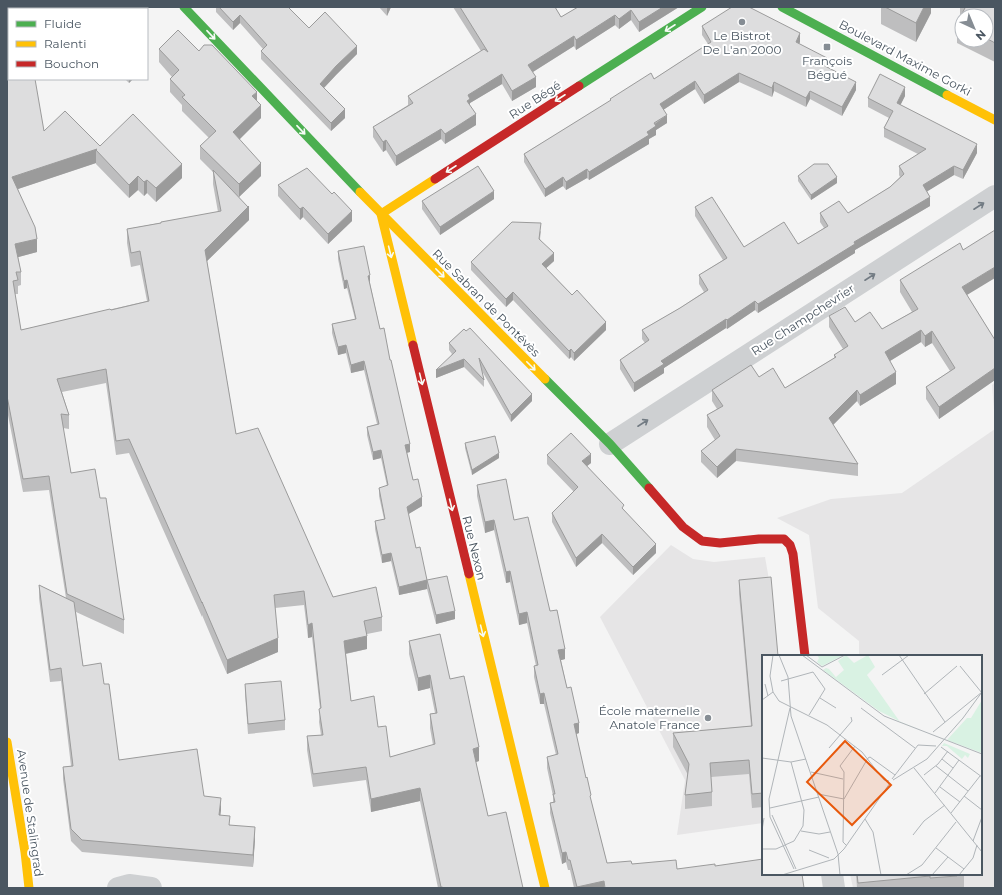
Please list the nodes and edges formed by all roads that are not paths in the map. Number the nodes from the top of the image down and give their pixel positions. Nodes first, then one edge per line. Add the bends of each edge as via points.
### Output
1 (184, 7) edge
2 (702, 7) edge
3 (782, 7) edge
4 (995, 120) edge
5 (995, 196) edge
6 (381, 214) junction
7 (610, 444) junction
8 (805, 655) edge
9 (7, 742) edge
10 (832, 875) edge
11 (29, 888) edge
12 (118, 888) edge
13 (151, 888) edge
14 (545, 888) edge
15 (834, 888) edge

1 -> 6 street, Rue Sabran de Pontévès
2 -> 6 street, Rue Bégé
3 - 4 street, Boulevard Maxime Gorki
7 -> 5 street, Rue Champchevrier
6 -> 7 street, Rue Sabran de Pontévès
6 -> 14 street, Rue Nexon
7 - 8 street, Rue Sabran de Pontévès via 683,527 702,541 720,543 759,539 784,540 790,545
9 - 11 street, Avenue de Stalingrad
10 - 15 street
12 - 13 street via 129,885

